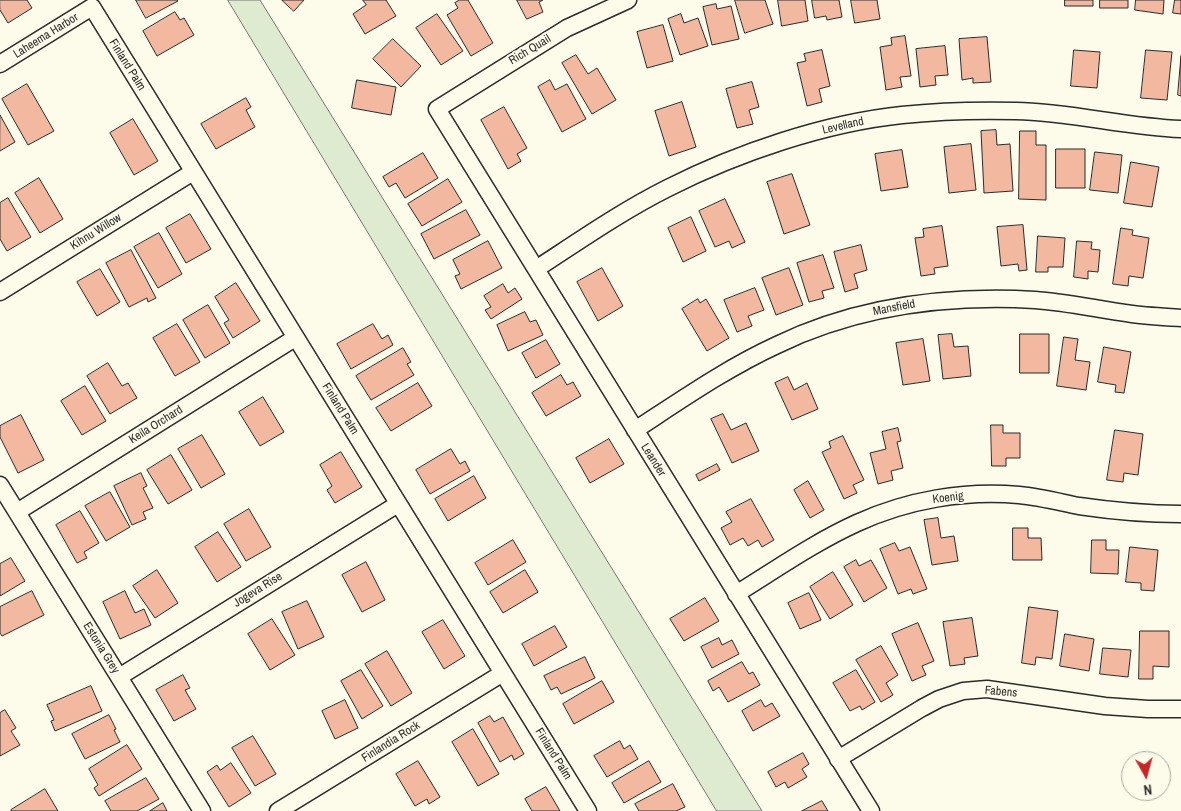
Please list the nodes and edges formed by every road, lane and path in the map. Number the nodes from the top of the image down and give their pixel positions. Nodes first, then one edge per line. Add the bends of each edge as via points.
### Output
1 (628, 0) edge
2 (92, 8) joint
3 (0, 64) edge
4 (437, 109) joint
5 (1181, 130) edge
6 (193, 172) junction
7 (536, 269) junction
8 (0, 292) edge
9 (1181, 318) edge
10 (295, 338) junction
11 (634, 430) junction
12 (0, 485) edge
13 (398, 504) junction
14 (16, 512) junction
15 (1181, 514) edge
16 (736, 594) junction
17 (503, 673) junction
18 (119, 677) junction
19 (1181, 709) edge
20 (838, 759) junction
21 (202, 811) edge
22 (278, 811) edge
23 (588, 811) edge
24 (871, 811) edge

1 - 4 street, Rich Quail via 567,28
2 - 3 street, Laheema Harbor
2 - 6 street, Finland Palm
4 - 7 street, Leander
5 - 7 street, Levelland via 1017,111 900,115 847,124 720,163 667,188
6 - 8 street, Kihnu Willow
6 - 10 street, Finland Palm
7 - 11 street, Leander
9 - 11 street, Mansfield via 1134,315 1038,300 984,298 931,301 878,310 777,344 720,375
10 - 13 street, Finland Palm
10 - 14 street, Keila Orchard
11 - 16 street, Leander
12 - 14 street, Estonia Grey
13 - 17 street, Finland Palm
13 - 18 street, Jogeva Rise
14 - 18 street, Estonia Grey
15 - 16 street, Koenig via 1147,514 1019,495 986,494 936,499 887,511 856,523
16 - 20 street, Leander
17 - 22 street, Finlandia Rock
17 - 23 street, Finland Palm
18 - 21 street, Estonia Grey
19 - 20 street, Fabens via 1105,706 987,689 963,691 922,708
20 - 24 street, Leander

